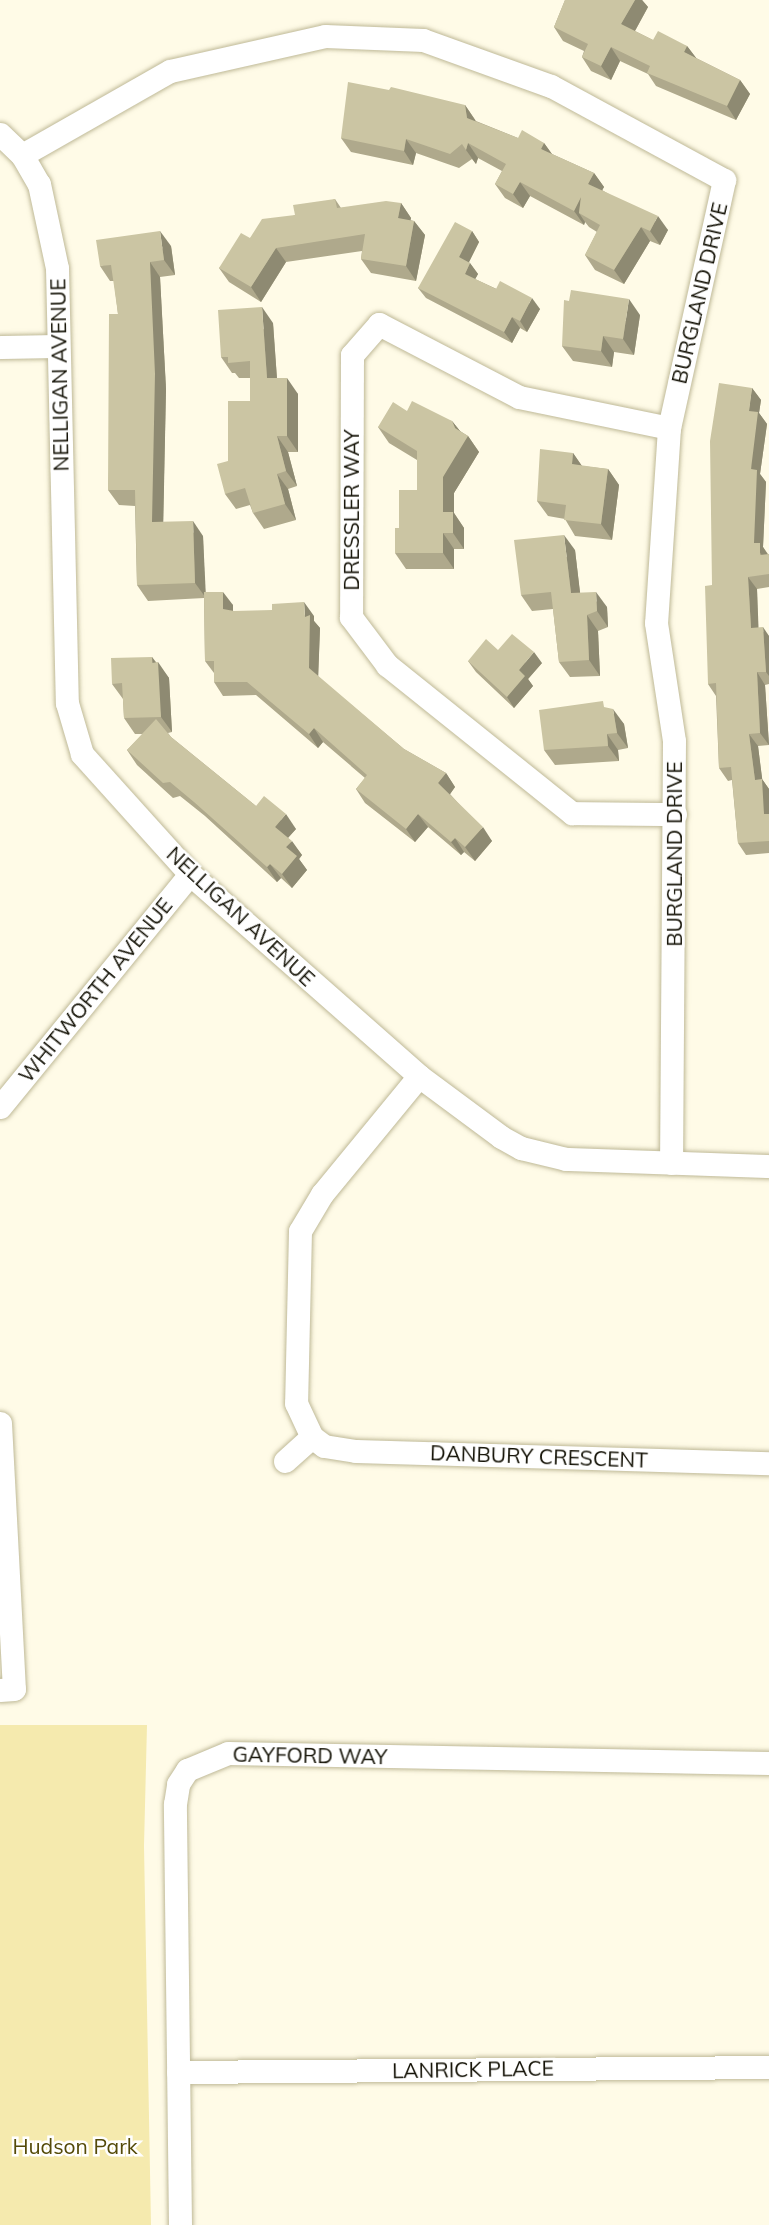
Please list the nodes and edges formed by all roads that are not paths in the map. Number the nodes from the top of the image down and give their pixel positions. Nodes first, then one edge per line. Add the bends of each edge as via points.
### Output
1 (0, 134) edge
2 (22, 155) junction
3 (58, 346) junction
4 (0, 347) edge
5 (669, 428) junction
6 (675, 814) junction
7 (190, 874) junction
8 (419, 1076) junction
9 (0, 1107) edge
10 (671, 1163) junction
11 (769, 1166) edge
12 (0, 1423) edge
13 (312, 1437) junction
14 (285, 1461) dead end
15 (769, 1463) edge
16 (0, 1690) edge
17 (769, 1763) edge
18 (769, 2067) edge
19 (178, 2072) junction
20 (180, 2225) edge

1 - 2 street, NELLIGAN AVENUE
2 - 3 street, NELLIGAN AVENUE via 39,184 50,222
2 - 5 street, BURGLAND DRIVE via 170,71 325,36 423,40 551,86 724,180
3 - 4 street
3 - 7 street, NELLIGAN AVENUE via 67,703 82,754
5 - 6 street, BURGLAND DRIVE via 656,623 674,741
5 - 6 street, DRESSLER WAY via 519,397 379,324 352,355 351,617 387,665 572,813
6 - 10 street, BURGLAND DRIVE
7 - 8 street, NELLIGAN AVENUE
7 - 9 street, WHITWORTH AVENUE
8 - 10 street, NELLIGAN AVENUE via 521,1148 566,1159
8 - 13 street via 322,1194 300,1231 296,1403
10 - 11 street, NELLIGAN AVENUE
12 - 16 street via 14,1689
13 - 14 street
13 - 15 street, DANBURY CRESCENT via 324,1446 356,1451
17 - 19 street, GAYFORD WAY via 228,1753 205,1759 187,1770 178,1784 175,1804
18 - 19 street, LANRICK PLACE
19 - 20 street, GAYFORD WAY

